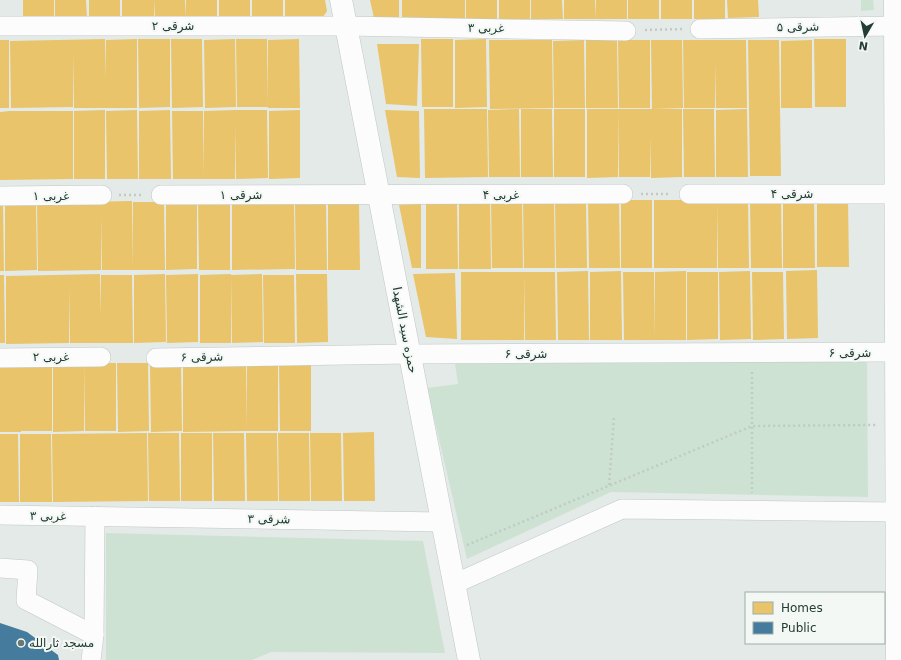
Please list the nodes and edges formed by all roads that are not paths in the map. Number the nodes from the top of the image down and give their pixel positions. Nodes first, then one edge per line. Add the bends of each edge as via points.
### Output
1 (341, 0) edge
2 (895, 0) edge
3 (0, 26) edge
4 (346, 26) junction
5 (896, 26) junction
6 (700, 29) road end
7 (626, 31) road end
8 (624, 194) road end
9 (689, 194) road end
10 (896, 194) junction
11 (102, 195) road end
12 (161, 195) road end
13 (379, 195) junction
14 (0, 196) edge
15 (899, 271) edge
16 (896, 352) junction
17 (410, 354) junction
18 (101, 357) dead end
19 (0, 358) edge
20 (156, 358) dead end
21 (897, 512) junction
22 (0, 515) edge
23 (96, 516) junction
24 (442, 522) junction
25 (0, 568) edge
26 (454, 584) junction
27 (94, 635) junction
28 (91, 660) edge
29 (469, 660) edge
30 (897, 660) edge

1 - 4 street, حمزه سید الشهدا
2 - 5 street
3 - 4 street, ۲ شرقی
4 - 7 street, ۳ غربی
4 - 13 street, حمزه سید الشهدا
5 - 6 street, ۵ شرقی
5 - 10 street
8 - 13 street, ۴ غربی
9 - 10 street, ۴ شرقی
10 - 15 street
11 - 14 street, ۱ غربی
12 - 13 street, ۱ شرقی
13 - 17 street, حمزه سید الشهدا
15 - 16 street
16 - 17 street, ۶ شرقی
16 - 21 street
17 - 20 street, ۶ شرقی
17 - 24 street, حمزه سید الشهدا
18 - 19 street, ۲ غربی
21 - 26 street via 622,509
21 - 30 street
22 - 23 street, ۳ غربی
23 - 24 street, ۳ شرقی
23 - 27 street
24 - 26 street, حمزه سید الشهدا
25 - 27 street via 28,570 26,600
26 - 29 street, حمزه سید الشهدا
27 - 28 street

